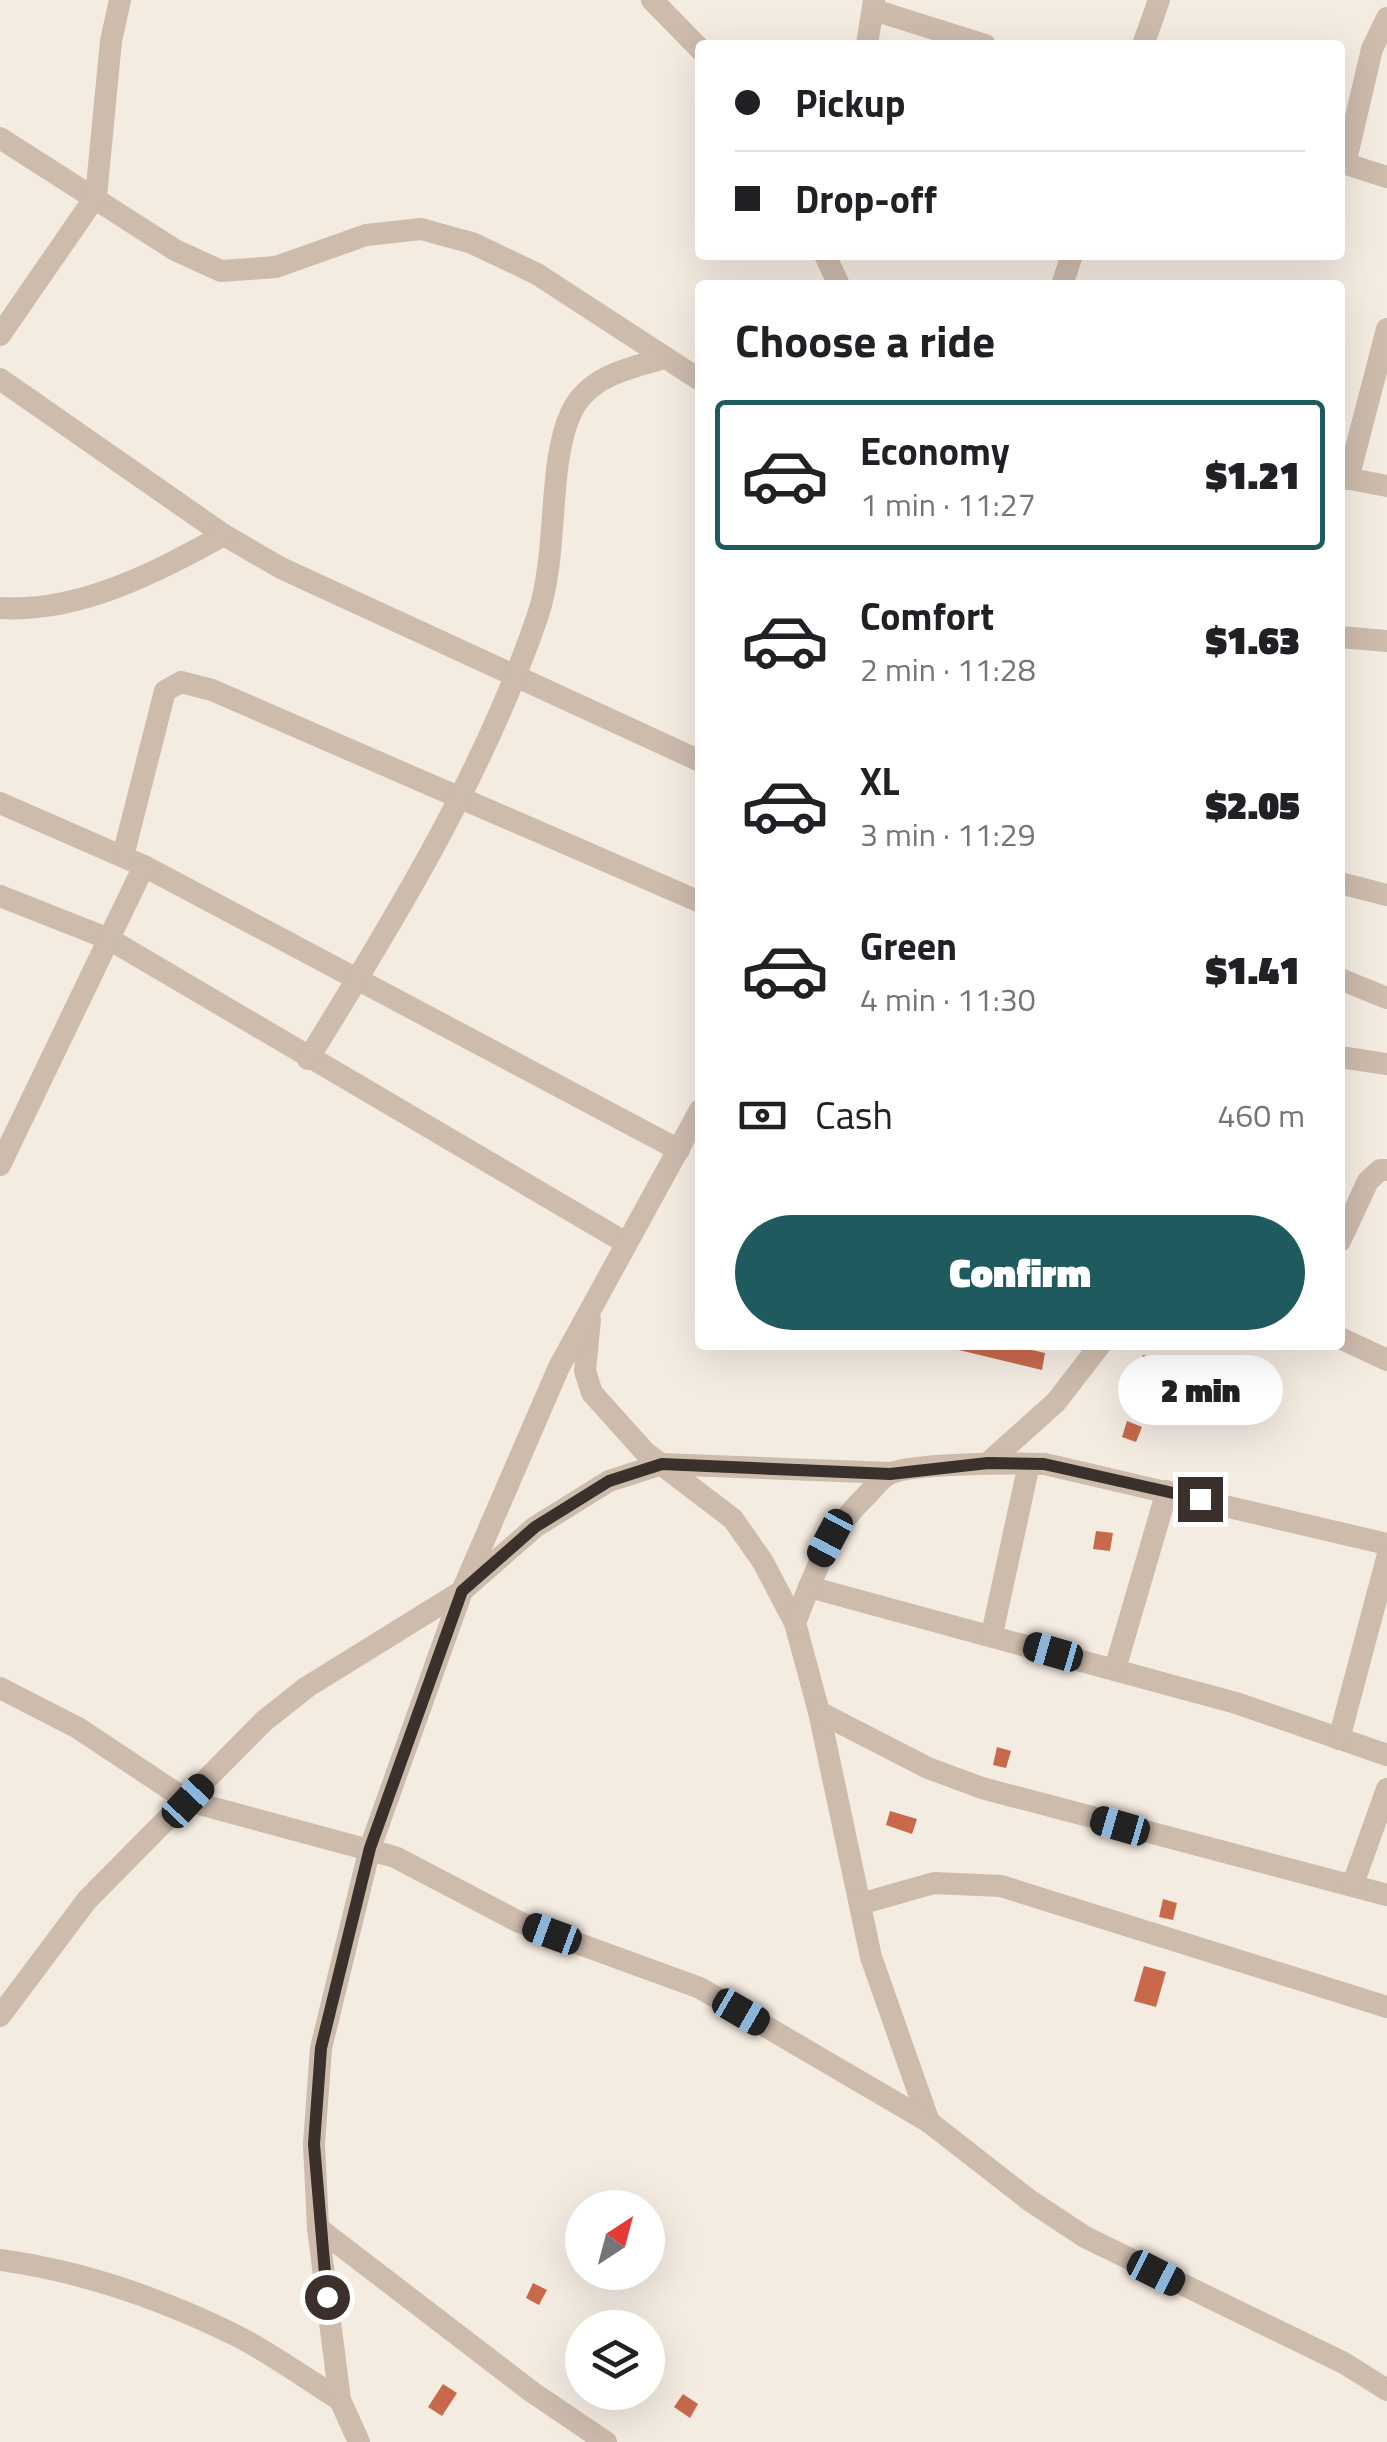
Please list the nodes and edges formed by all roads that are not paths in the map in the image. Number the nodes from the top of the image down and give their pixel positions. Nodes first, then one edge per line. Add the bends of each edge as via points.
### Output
1 (120, 0) edge
2 (652, 0) edge
3 (1159, 0) edge
4 (874, 5) edge
5 (1387, 18) edge
6 (869, 40) edge
7 (971, 40) edge
8 (1145, 40) edge
9 (695, 44) edge
10 (0, 138) edge
11 (1345, 155) edge
12 (1345, 164) edge
13 (1387, 177) edge
14 (96, 196) junction
15 (1387, 330) edge
16 (0, 335) edge
17 (665, 358) junction
18 (1383, 359) edge
19 (695, 377) edge
20 (0, 379) edge
21 (1345, 475) edge
22 (1345, 478) edge
23 (1387, 486) edge
24 (224, 534) junction
25 (0, 608) edge
26 (1345, 638) edge
27 (1387, 641) edge
28 (515, 674) junction
29 (695, 759) edge
30 (456, 798) junction
31 (0, 804) edge
32 (134, 861) junction
33 (1345, 884) edge
34 (1387, 895) edge
35 (0, 896) edge
36 (695, 900) edge
37 (108, 939) junction
38 (1345, 981) edge
39 (356, 982) junction
40 (1387, 998) edge
41 (308, 1058) junction
42 (1345, 1058) edge
43 (1387, 1064) edge
44 (695, 1120) edge
45 (679, 1150) junction
46 (0, 1165) edge
47 (1387, 1170) edge
48 (1345, 1230) edge
49 (626, 1243) junction
50 (591, 1305) junction
51 (1345, 1340) edge
52 (1096, 1350) edge
53 (1387, 1360) edge
54 (988, 1463) junction
55 (662, 1464) junction
56 (1029, 1464) junction
57 (890, 1474) junction
58 (1167, 1491) junction
59 (1387, 1544) edge
60 (1387, 1558) edge
61 (809, 1587) junction
62 (462, 1591) junction
63 (795, 1624) junction
64 (992, 1634) junction
65 (1115, 1669) junction
66 (0, 1688) edge
67 (819, 1712) junction
68 (1338, 1739) junction
69 (1387, 1755) edge
70 (1387, 1789) edge
71 (188, 1801) junction
72 (370, 1848) junction
73 (1352, 1884) junction
74 (1387, 1894) edge
75 (860, 1904) junction
76 (1387, 2007) edge
77 (0, 2016) edge
78 (930, 2122) junction
79 (318, 2228) junction
80 (0, 2260) edge
81 (1387, 2390) edge
82 (340, 2400) junction
83 (360, 2442) edge
84 (606, 2442) edge

1 - 14 street
2 - 9 street
3 - 8 street
4 - 6 street
4 - 7 street
5 - 11 street via 1372,49
10 - 14 street
12 - 13 street
14 - 16 street
14 - 17 street via 174,250 220,271 276,267 366,235 421,229 472,243 537,274
15 - 18 street
17 - 19 street
17 - 28 street via 608,374 572,411 561,449 550,578
18 - 21 street
20 - 24 street
22 - 23 street
24 - 25 street via 120,588
24 - 28 street via 368,612
26 - 27 street
28 - 29 street
28 - 30 street
30 - 32 street via 181,682 165,692
30 - 36 street
30 - 39 street
31 - 32 street
32 - 37 street
32 - 39 street
33 - 34 street
35 - 37 street
37 - 41 street
37 - 46 street
38 - 40 street
39 - 41 street
39 - 45 street
41 - 49 street
42 - 43 street
44 - 45 street
45 - 49 street
47 - 48 street via 1368,1182
49 - 50 street
50 - 55 street via 586,1371 592,1393
50 - 62 street
51 - 53 street
52 - 54 street via 1056,1402
54 - 56 street
54 - 57 street
55 - 57 street
55 - 62 street via 609,1481 535,1527
55 - 63 street via 734,1520
56 - 58 street
56 - 64 street
57 - 61 street via 830,1538
58 - 59 street
58 - 65 street
60 - 68 street
61 - 63 street
61 - 64 street
62 - 71 street via 307,1686
62 - 72 street
63 - 67 street
64 - 65 street
65 - 68 street
66 - 71 street via 78,1728
67 - 73 street via 982,1788
67 - 75 street
68 - 69 street
70 - 73 street
71 - 72 street
71 - 77 street via 87,1900
72 - 78 street via 519,1922 700,1988
72 - 79 street via 321,2048 314,2144
73 - 74 street
75 - 76 street via 934,1883 1001,1886
75 - 78 street via 871,1957
78 - 81 street via 1085,2236
79 - 82 street
79 - 84 street
80 - 82 street via 164,2304 237,2336
82 - 83 street

